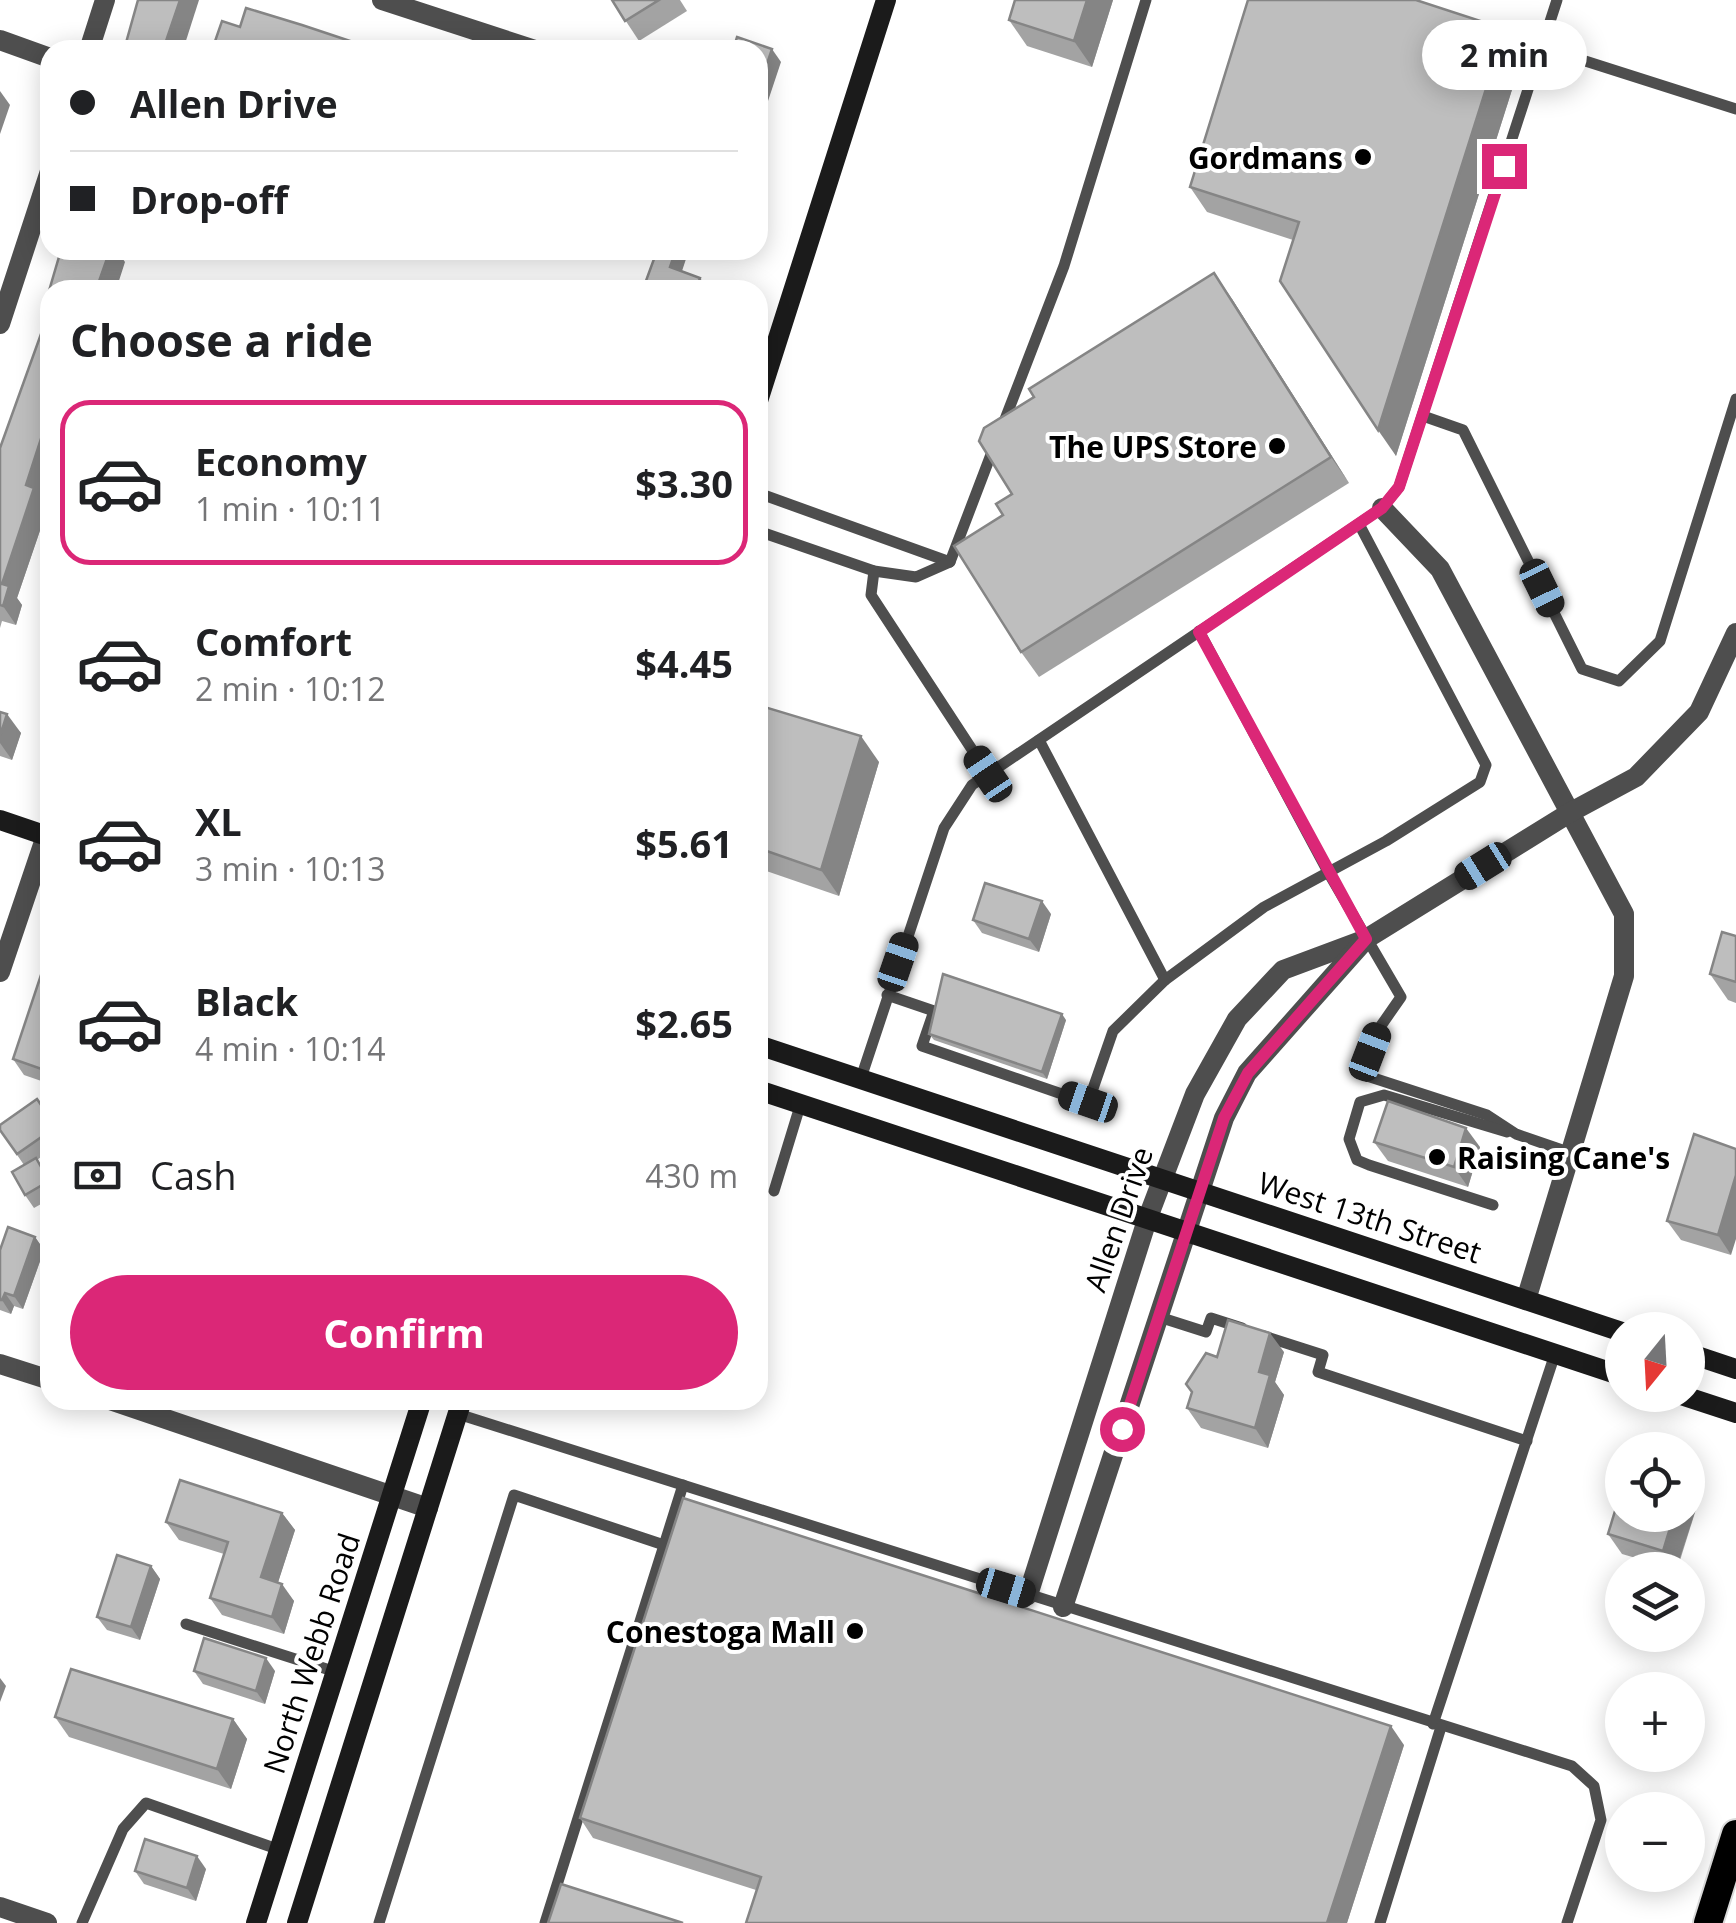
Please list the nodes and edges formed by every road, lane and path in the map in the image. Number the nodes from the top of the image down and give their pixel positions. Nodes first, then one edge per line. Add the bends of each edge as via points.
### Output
1 (106, 0) edge
2 (382, 0) edge
3 (886, 0) edge
4 (1146, 0) edge
5 (1557, 0) edge
6 (1488, 30) edge
7 (0, 40) edge
8 (92, 40) edge
9 (504, 40) edge
10 (1543, 47) junction
11 (40, 54) edge
12 (1736, 110) edge
13 (40, 201) edge
14 (0, 324) edge
15 (768, 370) edge
16 (1736, 399) edge
17 (1423, 416) junction
18 (768, 497) edge
19 (1382, 508) junction
20 (1359, 524) junction
21 (768, 534) edge
22 (950, 562) junction
23 (874, 571) junction
24 (1199, 632) junction
25 (1736, 633) edge
26 (1038, 740) junction
27 (988, 774) junction
28 (1570, 812) junction
29 (0, 820) edge
30 (40, 833) edge
31 (40, 859) edge
32 (1328, 872) junction
33 (1366, 939) junction
34 (0, 972) edge
35 (1165, 980) junction
36 (887, 995) junction
37 (768, 1049) edge
38 (860, 1081) junction
39 (768, 1094) edge
40 (800, 1106) junction
41 (1516, 1134) junction
42 (1571, 1153) junction
43 (1162, 1180) junction
44 (774, 1192) dead end
45 (1200, 1194) junction
46 (1494, 1204) dead end
47 (1147, 1220) junction
48 (1186, 1233) junction
49 (1526, 1300) junction
50 (1159, 1317) junction
51 (1605, 1326) edge
52 (1555, 1354) junction
53 (1705, 1359) edge
54 (0, 1364) edge
55 (1736, 1369) edge
56 (1605, 1370) edge
57 (40, 1377) edge
58 (1705, 1403) edge
59 (140, 1410) edge
60 (419, 1410) edge
61 (459, 1410) edge
62 (469, 1410) edge
63 (1736, 1413) edge
64 (1527, 1441) junction
65 (682, 1485) junction
66 (392, 1495) junction
67 (428, 1508) junction
68 (664, 1545) junction
69 (1028, 1595) junction
70 (1063, 1607) junction
71 (186, 1624) dead end
72 (336, 1672) junction
73 (1437, 1726) junction
74 (1736, 1834) edge
75 (280, 1850) junction
76 (0, 1908) edge
77 (47, 1923) edge
78 (82, 1923) edge
79 (256, 1923) edge
80 (297, 1923) edge
81 (378, 1923) edge
82 (545, 1923) edge
83 (1380, 1923) edge
84 (1567, 1923) edge
85 (1708, 1923) edge

1 - 8 street
2 - 9 street
3 - 15 main road
4 - 22 lane via 1064,266
5 - 10 lane
6 - 10 lane
7 - 11 street
10 - 12 lane
10 - 17 lane
13 - 14 street
16 - 17 lane via 1660,641 1619,681 1582,670 1463,430
17 - 19 lane via 1399,487
18 - 22 lane
19 - 20 lane
19 - 28 street via 1440,569
20 - 24 lane
20 - 32 lane via 1486,765 1480,782
21 - 23 lane
22 - 23 lane via 916,577
23 - 27 lane via 871,596
24 - 26 lane
24 - 32 lane
25 - 28 street, Allen Drive via 1699,712 1636,777
26 - 27 lane
26 - 35 lane
27 - 36 lane via 972,785 944,828
28 - 33 street, Allen Drive
28 - 42 street via 1624,914 1624,976
29 - 30 main road
31 - 34 street
32 - 33 lane
32 - 35 lane via 1264,907
33 - 41 lane via 1401,997 1378,1030 1361,1074 1487,1116
33 - 43 street, Allen Drive via 1283,970 1237,1019 1195,1094
33 - 45 street, Allen Drive via 1248,1073 1224,1118
35 - 36 lane via 1112,1031 1088,1102 922,1046 934,1010
36 - 38 lane
37 - 38 main road, West 13th Street
38 - 43 main road, West 13th Street
39 - 40 main road
40 - 44 lane
40 - 47 main road
41 - 42 lane
41 - 46 lane via 1384,1095 1360,1102 1354,1116 1349,1139 1357,1160
42 - 49 street
43 - 45 main road, West 13th Street
43 - 47 street, Allen Drive
45 - 48 street, Allen Drive
45 - 49 main road, West 13th Street
47 - 48 main road
47 - 69 street, Allen Drive
48 - 50 street, Allen Drive
48 - 52 main road
49 - 51 main road, West 13th Street
50 - 64 lane via 1206,1332 1211,1318 1324,1355 1318,1372
50 - 70 street, Allen Drive
52 - 56 main road
52 - 64 lane
53 - 55 main road
54 - 57 street
58 - 63 main road
59 - 66 street
60 - 66 main road, North Webb Road
61 - 67 main road
62 - 65 lane
64 - 73 lane
65 - 68 lane
65 - 69 lane
66 - 67 street
66 - 72 main road, North Webb Road
67 - 80 main road
68 - 81 lane via 514,1496
68 - 82 lane
69 - 70 lane
70 - 73 lane
71 - 72 lane
72 - 75 main road, North Webb Road
73 - 83 lane
73 - 84 lane via 1572,1766 1594,1786 1601,1820
74 - 85 highway
75 - 78 lane via 146,1803 124,1829
75 - 79 main road, North Webb Road
76 - 77 street

